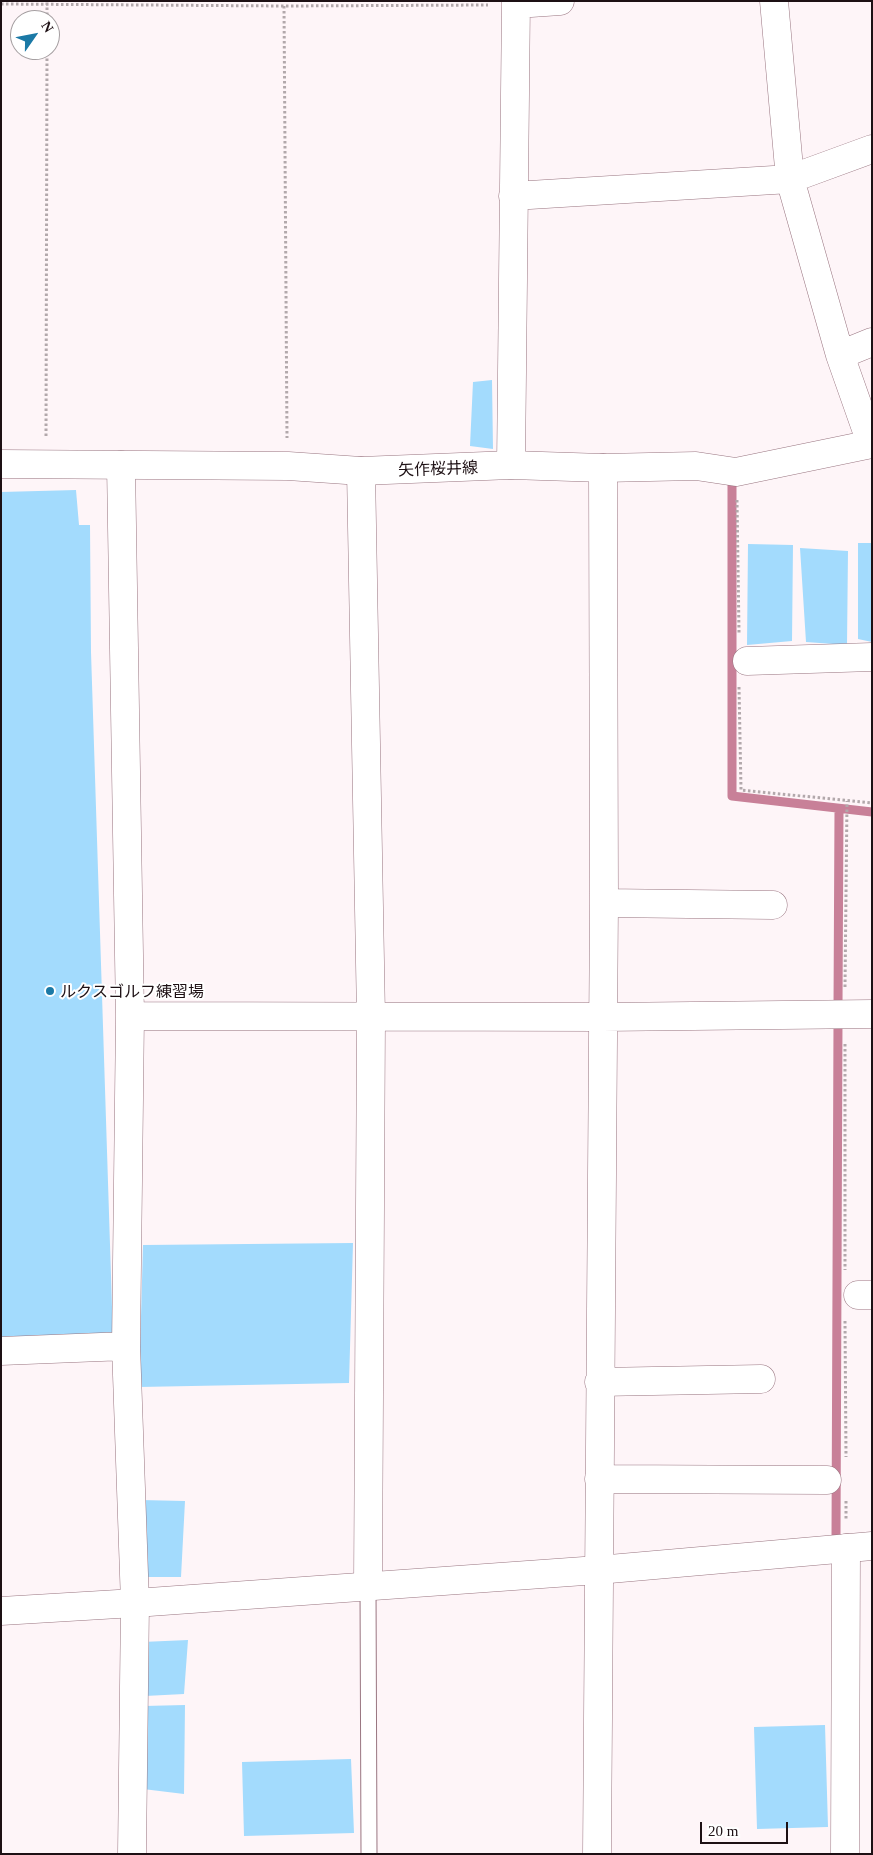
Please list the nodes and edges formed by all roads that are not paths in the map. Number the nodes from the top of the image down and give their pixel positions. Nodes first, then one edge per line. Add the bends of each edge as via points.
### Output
1 (560, 1) edge
2 (774, 1) edge
3 (516, 3) edge
4 (872, 149) edge
5 (790, 179) junction
6 (513, 196) junction
7 (872, 342) edge
8 (840, 355) junction
9 (871, 443) edge
10 (1, 464) edge
11 (121, 465) junction
12 (511, 465) junction
13 (603, 468) junction
14 (361, 471) junction
15 (872, 657) edge
16 (742, 661) road end
17 (604, 903) junction
18 (773, 905) dead end
19 (872, 1014) edge
20 (130, 1016) junction
21 (371, 1017) junction
22 (603, 1018) junction
23 (126, 1346) junction
24 (1, 1351) edge
25 (761, 1379) dead end
26 (599, 1382) junction
27 (599, 1479) junction
28 (827, 1480) dead end
29 (859, 1547) edge
30 (598, 1570) junction
31 (368, 1586) junction
32 (135, 1603) junction
33 (1, 1610) edge
34 (132, 1854) edge
35 (370, 1854) edge
36 (597, 1854) edge
37 (845, 1854) edge

1 - 3 street
2 - 5 street
3 - 6 street
4 - 5 street
5 - 6 street
5 - 8 street
6 - 12 street
7 - 8 street
8 - 9 street
9 - 13 street, 矢作桜井線 via 736,472 696,466
10 - 11 street, 矢作桜井線
11 - 14 street, 矢作桜井線 via 288,466
11 - 20 street
12 - 13 street, 矢作桜井線
12 - 14 street, 矢作桜井線
13 - 17 street
14 - 21 street
15 - 16 street
17 - 18 street
17 - 22 street
19 - 22 street
20 - 21 street
20 - 23 street
21 - 22 street
21 - 31 street
22 - 26 street
23 - 24 street
23 - 32 street
25 - 26 street
26 - 27 street
27 - 28 street
27 - 30 street
29 - 30 street
29 - 37 street
30 - 31 street
30 - 36 street
31 - 32 street
31 - 35 lane
32 - 33 street
32 - 34 street

